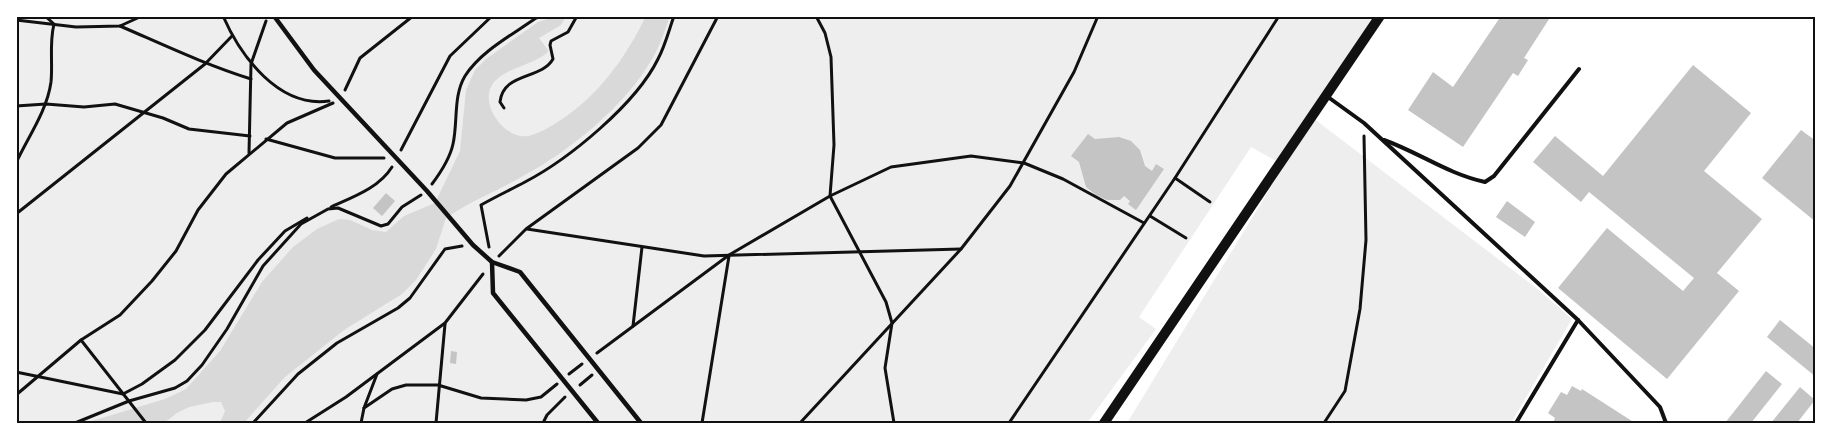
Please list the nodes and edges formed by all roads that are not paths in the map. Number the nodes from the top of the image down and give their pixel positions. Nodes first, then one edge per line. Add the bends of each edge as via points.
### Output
1 (274, 16) edge
2 (1380, 16) edge
3 (1579, 69) dead end
4 (1326, 96) junction
5 (1382, 139) junction
6 (492, 262) junction
7 (1578, 320) junction
8 (598, 423) edge
9 (641, 423) edge
10 (1104, 423) edge
11 (1516, 423) edge
12 (1666, 423) edge

1 - 6 street via 340,100
2 - 4 main road
3 - 5 lane via 1494,176 1485,182 1460,176
4 - 5 lane
4 - 10 main road
5 - 7 lane
6 - 8 street via 493,293
6 - 9 street via 520,272
7 - 11 lane
7 - 12 lane via 1660,407

